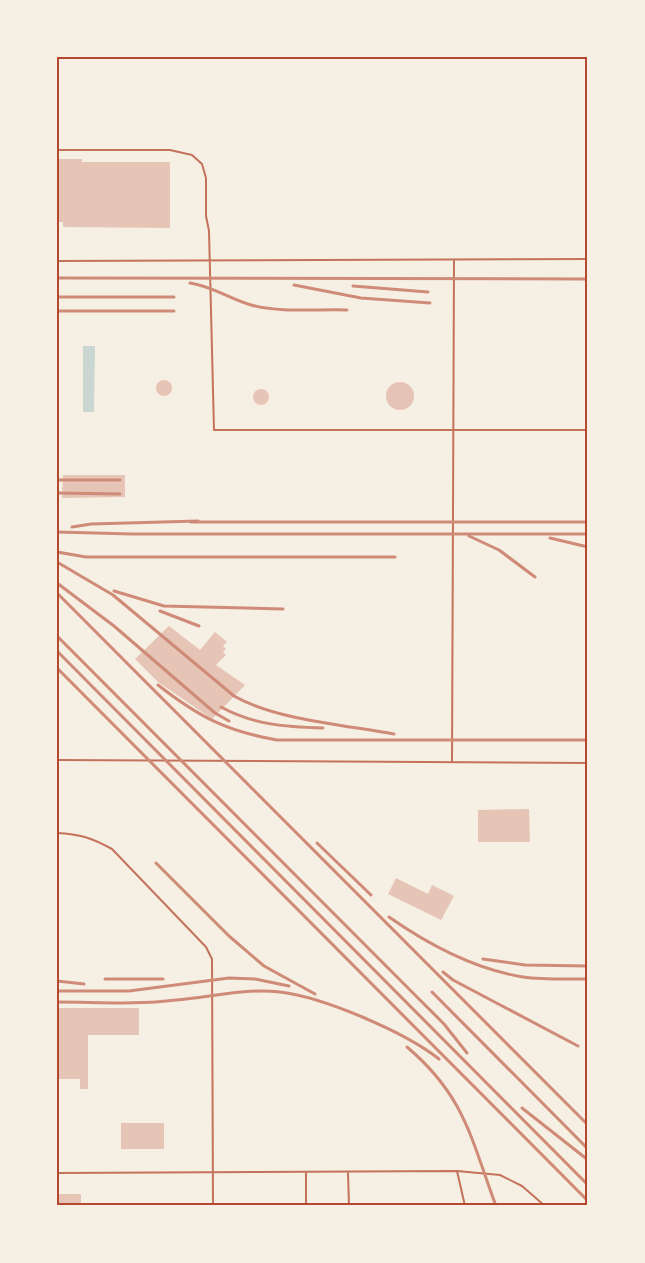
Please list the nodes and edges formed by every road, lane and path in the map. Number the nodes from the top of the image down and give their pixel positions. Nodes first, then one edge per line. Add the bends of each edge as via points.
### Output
1 (57, 150) edge
2 (209, 260) junction
3 (454, 260) junction
4 (588, 260) edge
5 (57, 261) edge
6 (452, 430) junction
7 (588, 430) edge
8 (57, 760) edge
9 (452, 762) junction
10 (588, 763) edge
11 (57, 833) edge
12 (457, 1171) junction
13 (348, 1172) junction
14 (57, 1173) edge
15 (213, 1173) junction
16 (306, 1173) junction
17 (213, 1206) edge
18 (306, 1206) edge
19 (349, 1206) edge
20 (465, 1206) edge
21 (545, 1206) edge

1 - 2 lane via 170,150 192,155 202,164 206,178
2 - 3 lane
2 - 5 lane
2 - 6 lane via 214,430
3 - 4 lane
3 - 6 lane
6 - 7 lane
6 - 9 lane
8 - 9 lane
9 - 10 lane
11 - 15 lane via 77,834 112,849 206,947 212,959
12 - 13 lane
12 - 20 lane
12 - 21 lane via 500,1175 522,1186
13 - 16 lane
13 - 19 lane
14 - 15 lane
15 - 16 lane
15 - 17 lane
16 - 18 lane

